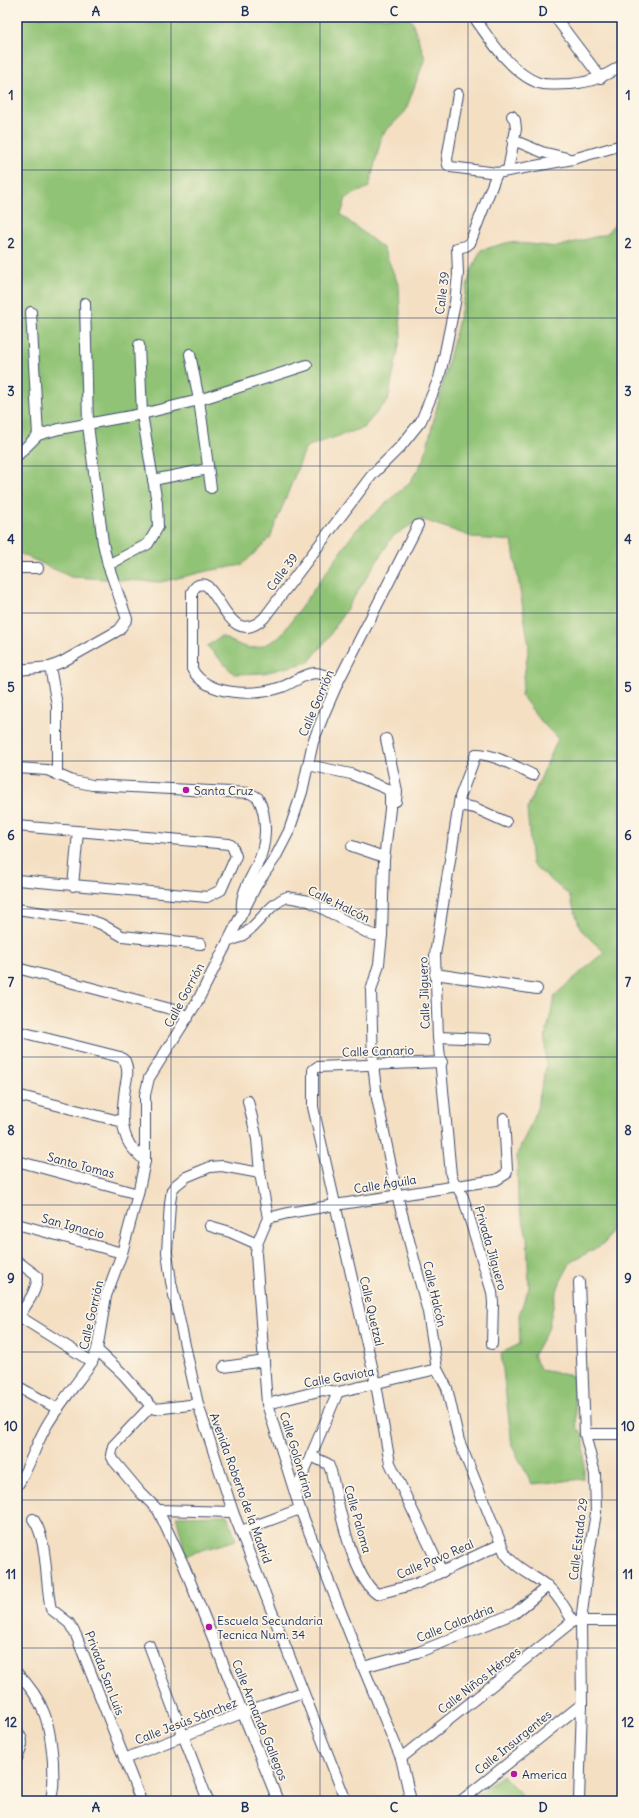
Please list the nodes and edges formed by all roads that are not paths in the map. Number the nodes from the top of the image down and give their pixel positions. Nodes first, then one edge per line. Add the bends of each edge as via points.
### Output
1 (474, 17) edge
2 (555, 17) edge
3 (622, 65) edge
4 (601, 78) junction
5 (458, 94) dead end
6 (512, 116) dead end
7 (513, 140) junction
8 (622, 145) edge
9 (573, 159) junction
10 (508, 170) junction
11 (498, 173) junction
12 (85, 303) dead end
13 (31, 312) dead end
14 (139, 345) dead end
15 (190, 354) dead end
16 (307, 366) dead end
17 (198, 400) junction
18 (142, 414) junction
19 (88, 425) junction
20 (38, 435) junction
21 (17, 456) edge
22 (208, 469) junction
23 (153, 480) junction
24 (211, 488) dead end
25 (418, 525) dead end
26 (108, 565) junction
27 (17, 568) edge
28 (38, 568) dead end
29 (50, 667) junction
30 (17, 670) edge
31 (338, 682) junction
32 (386, 739) dead end
33 (308, 765) junction
34 (17, 768) edge
35 (533, 774) dead end
36 (57, 775) junction
37 (459, 804) junction
38 (389, 816) junction
39 (506, 822) dead end
40 (17, 826) edge
41 (78, 832) junction
42 (352, 846) dead end
43 (384, 857) junction
44 (17, 880) edge
45 (73, 886) junction
46 (17, 909) edge
47 (243, 912) junction
48 (382, 935) junction
49 (229, 941) junction
50 (201, 944) dead end
51 (17, 968) edge
52 (435, 974) junction
53 (536, 989) dead end
54 (188, 1018) junction
55 (17, 1031) edge
56 (438, 1036) junction
57 (487, 1039) dead end
58 (442, 1062) junction
59 (372, 1064) junction
60 (315, 1067) joint
61 (17, 1095) edge
62 (248, 1101) dead end
63 (504, 1118) dead end
64 (123, 1122) junction
65 (145, 1161) junction
66 (17, 1162) edge
67 (260, 1173) junction
68 (456, 1186) junction
69 (138, 1194) junction
70 (397, 1195) junction
71 (334, 1205) junction
72 (268, 1218) junction
73 (17, 1224) edge
74 (210, 1226) dead end
75 (258, 1244) junction
76 (122, 1252) junction
77 (17, 1261) edge
78 (580, 1282) dead end
79 (18, 1316) edge
80 (492, 1344) dead end
81 (97, 1350) junction
82 (264, 1361) junction
83 (92, 1362) junction
84 (224, 1367) dead end
85 (437, 1369) junction
86 (376, 1384) junction
87 (17, 1386) edge
88 (338, 1392) junction
89 (198, 1404) junction
90 (268, 1404) junction
91 (151, 1406) junction
92 (58, 1409) junction
93 (585, 1434) junction
94 (622, 1434) edge
95 (311, 1456) junction
96 (17, 1486) edge
97 (295, 1493) junction
98 (300, 1509) junction
99 (158, 1510) junction
100 (233, 1512) junction
101 (33, 1519) dead end
102 (241, 1531) junction
103 (501, 1544) junction
104 (442, 1572) junction
105 (548, 1586) junction
106 (377, 1594) joint
107 (622, 1621) edge
108 (577, 1622) junction
109 (149, 1646) dead end
110 (363, 1667) junction
111 (17, 1673) edge
112 (303, 1692) junction
113 (582, 1704) junction
114 (242, 1713) junction
115 (17, 1731) edge
116 (183, 1735) junction
117 (17, 1758) edge
118 (401, 1758) junction
119 (124, 1759) junction
120 (50, 1801) edge
121 (141, 1801) edge
122 (208, 1801) edge
123 (278, 1801) edge
124 (346, 1801) edge
125 (410, 1801) edge
126 (461, 1801) edge
127 (579, 1801) edge

1 - 4 street via 502,55 518,71 533,80 543,84 566,84
2 - 4 street
3 - 4 street
5 - 11 street via 448,165
6 - 7 street via 516,124
7 - 9 street via 542,152
7 - 10 street
8 - 9 street
9 - 10 street
10 - 11 street
11 - 31 street, Calle 39 via 470,243 457,248 455,303 444,357 439,378 421,421 372,475 264,618 255,625 248,627 236,624 206,586 199,584 192,592 192,669 204,683 229,691 247,693 266,692 316,673
12 - 19 street
13 - 20 street
14 - 18 street
15 - 17 street
16 - 17 street
17 - 18 street
17 - 22 street
18 - 19 street
18 - 23 street
19 - 20 street
19 - 26 street
20 - 21 street
22 - 23 street
22 - 24 street
23 - 26 street via 158,527 148,544
25 - 31 street, Calle Gorrión
26 - 29 street via 127,619 119,630
27 - 28 street
29 - 30 street
29 - 36 street via 57,705
31 - 33 street, Calle Gorrión via 313,742
32 - 38 street via 396,791 395,807
33 - 38 street, Calle Halcón via 351,774 387,789 390,793
33 - 47 street, Calle Gorrión via 298,807 289,831 276,858 256,886
34 - 36 street via 47,770
35 - 37 street, Calle Jilguero via 483,754 476,754
36 - 47 street via 92,785 250,793 258,798 265,815 263,848 244,894
37 - 39 street
37 - 52 street, Calle Jilguero via 435,955
38 - 43 street, Calle Halcón
40 - 41 street
41 - 45 street
41 - 45 street via 229,844 236,856 221,890 207,896
42 - 43 street
43 - 48 street, Calle Halcón
44 - 45 street
46 - 50 street via 89,920 122,936
47 - 49 street, Calle Gorrión
48 - 49 street, Calle Halcón via 366,932 310,901 287,897 271,906 250,929
48 - 59 street, Calle Halcón via 379,964 372,991
49 - 54 street, Calle Gorrión
51 - 54 street via 178,1011
52 - 53 street
52 - 56 street, Calle Jilguero
54 - 65 street, Calle Gorrión via 150,1078 145,1096
55 - 64 street via 125,1060 128,1071
56 - 57 street
56 - 58 street, Calle Jilguero
58 - 59 street, Calle Canario
58 - 68 street, Calle Jilguero via 452,1175
59 - 60 street, Calle Canario
59 - 70 street, Calle Halcón
60 - 71 street, Calle Quetzal via 312,1070 313,1107
61 - 64 street
62 - 67 street via 257,1139
63 - 68 street, Calle Águila via 506,1174 496,1180
64 - 65 street via 130,1145
65 - 69 street, Calle Gorrión
66 - 69 street, Santo Tomas
67 - 72 street
67 - 89 street, Avenida Roberto de la Madrid via 222,1166 210,1167 186,1177 172,1190 167,1252 171,1282
68 - 70 street, Calle Águila
68 - 80 street, Privada Jilguero via 463,1197 492,1292
69 - 76 street, Calle Gorrión
70 - 71 street, Calle Águila
70 - 85 street, Calle Halcón via 428,1312
71 - 72 street, Calle Águila
71 - 86 street, Calle Quetzal
72 - 75 street, Calle Golondrina
73 - 76 street, San Ignacio
74 - 75 street
75 - 82 street, Calle Golondrina via 256,1254
76 - 81 street, Calle Gorrión via 106,1296
77 - 79 street via 37,1276 32,1294
78 - 93 street, Calle Estado 29
79 - 83 street
81 - 83 street, Calle Gorrión
81 - 91 street via 123,1374
82 - 84 street
82 - 90 street, Calle Golondrina
83 - 92 street, Calle Gorrión
85 - 86 street, Calle Gaviota
85 - 103 street, Calle Halcón via 447,1388 459,1441
86 - 88 street, Calle Gaviota
86 - 104 street, Calle Quetzal via 390,1463
87 - 92 street
88 - 90 street, Calle Gaviota via 324,1390
88 - 95 street
89 - 91 street via 160,1409
89 - 100 street, Avenida Roberto de la Madrid
90 - 97 street, Calle Golondrina
91 - 99 street, Calle Armando Gallegos via 113,1446 111,1455
92 - 96 street, Calle Gorrión via 43,1431 30,1464
93 - 94 street
93 - 108 street, Calle Estado 29 via 595,1474 596,1512
95 - 97 street
95 - 106 street, Calle Paloma via 328,1464 346,1534 359,1569 368,1586
97 - 98 street, Calle Golondrina
98 - 102 street
98 - 110 street, Calle Golondrina
99 - 100 street
99 - 114 street, Calle Armando Gallegos via 184,1566
100 - 102 street, Avenida Roberto de la Madrid
101 - 119 street, Privada San Luis via 40,1534 51,1609 73,1628
102 - 112 street, Avenida Roberto de la Madrid
103 - 104 street, Calle Pavo Real
103 - 105 street, Calle Halcón via 508,1558
104 - 106 street, Calle Pavo Real via 416,1584
105 - 108 street, Calle Halcón
105 - 110 street, Calle Calandria via 515,1612 419,1652
107 - 108 street
108 - 113 street, Calle Estado 29
108 - 118 street, Calle Niños Héroes
109 - 116 street
110 - 118 street, Calle Golondrina
111 - 120 street via 36,1695 48,1721 54,1781
112 - 114 street, Calle Jesús Sánchez
112 - 124 street, Avenida Roberto de la Madrid
113 - 126 street, Calle Insurgentes
113 - 127 street, Calle Estado 29
114 - 116 street, Calle Jesús Sánchez
114 - 123 street, Calle Armando Gallegos
115 - 117 street via 23,1741 23,1747
116 - 119 street, Calle Jesús Sánchez
116 - 122 street
118 - 125 street, Calle Golondrina
119 - 121 street, Privada San Luis

